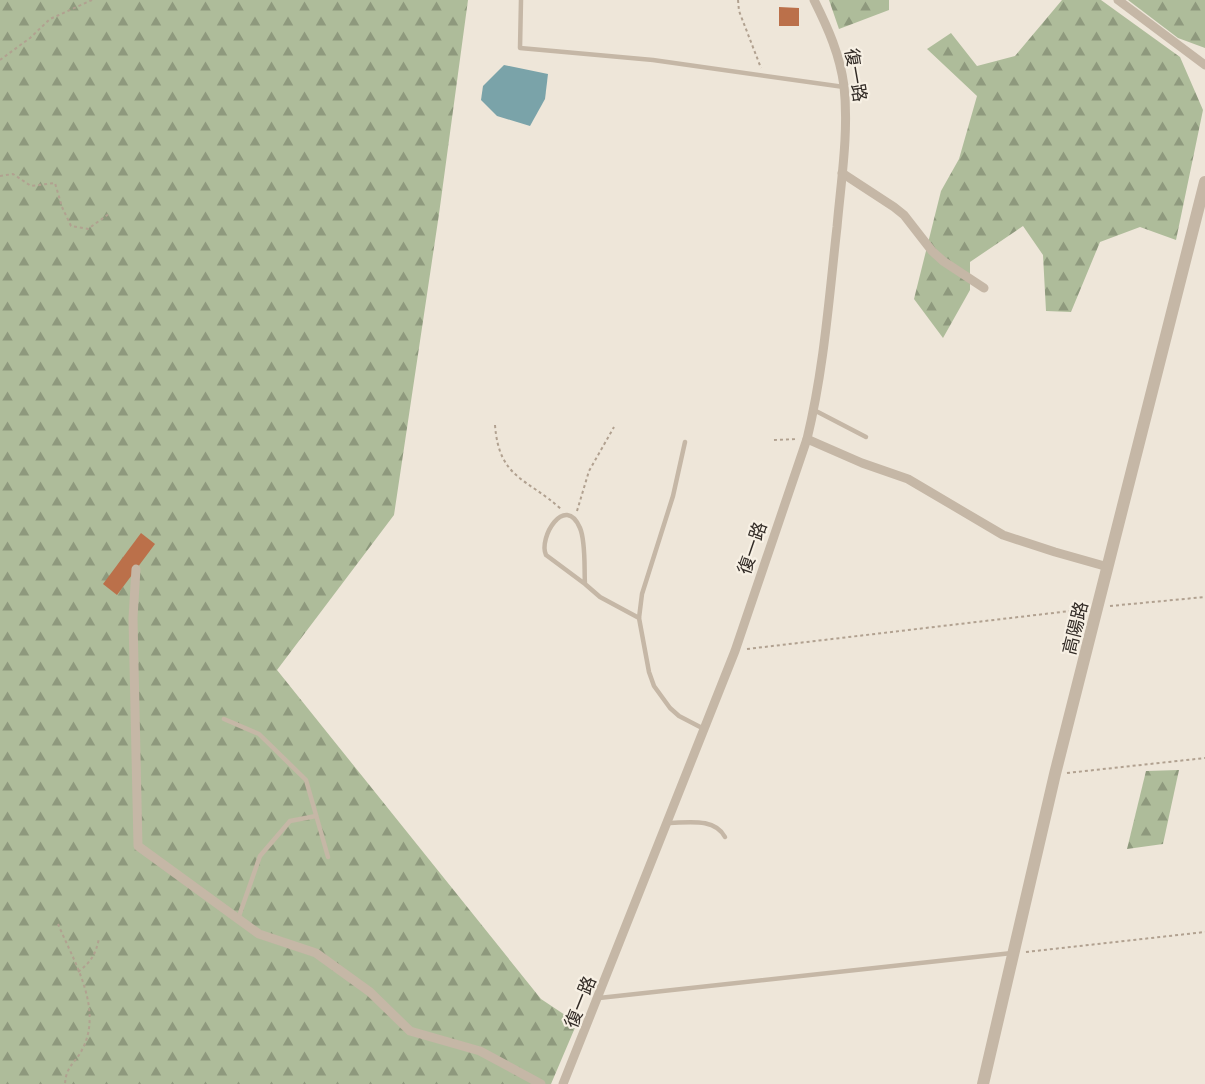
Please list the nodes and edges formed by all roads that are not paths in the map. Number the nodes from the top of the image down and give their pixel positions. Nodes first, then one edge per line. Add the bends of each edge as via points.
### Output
1 (521, 0) edge
2 (814, 0) edge
3 (1118, 0) edge
4 (1205, 65) edge
5 (844, 87) junction
6 (842, 172) junction
7 (1205, 182) edge
8 (984, 288) dead end
9 (814, 410) junction
10 (866, 437) dead end
11 (807, 439) junction
12 (684, 442) dead end
13 (1108, 567) junction
14 (136, 569) dead end
15 (585, 584) junction
16 (639, 618) junction
17 (224, 719) dead end
18 (704, 729) junction
19 (316, 816) junction
20 (668, 823) junction
21 (725, 837) dead end
22 (328, 857) dead end
23 (238, 919) junction
24 (1014, 953) junction
25 (599, 998) junction
26 (541, 1084) edge
27 (563, 1084) edge
28 (983, 1084) edge

1 - 5 lane via 520,48 653,60
2 - 5 street, 復一路 via 836,50
3 - 4 street
5 - 6 street, 復一路
6 - 8 street via 904,215 932,251
6 - 9 street, 復一路 via 826,337
7 - 13 street, 高陽路
9 - 10 lane
9 - 11 street, 復一路
11 - 13 street via 862,464 909,479 1003,535
11 - 18 street, 復一路 via 735,651
12 - 16 lane via 673,496 642,594
13 - 24 street, 高陽路
14 - 23 street via 133,618 138,846
15 - 15 lane via 580,528 568,515 559,517 544,551
15 - 16 lane via 600,597
16 - 18 lane via 654,686 679,716
17 - 19 lane via 259,734 306,780
18 - 20 street, 復一路
19 - 22 lane
19 - 23 lane via 290,821 260,856
20 - 21 lane via 709,824
20 - 25 street, 復一路
23 - 26 street via 259,934 316,953 370,992 410,1031 480,1051
24 - 25 lane
24 - 28 street, 高陽路
25 - 27 street, 復一路

